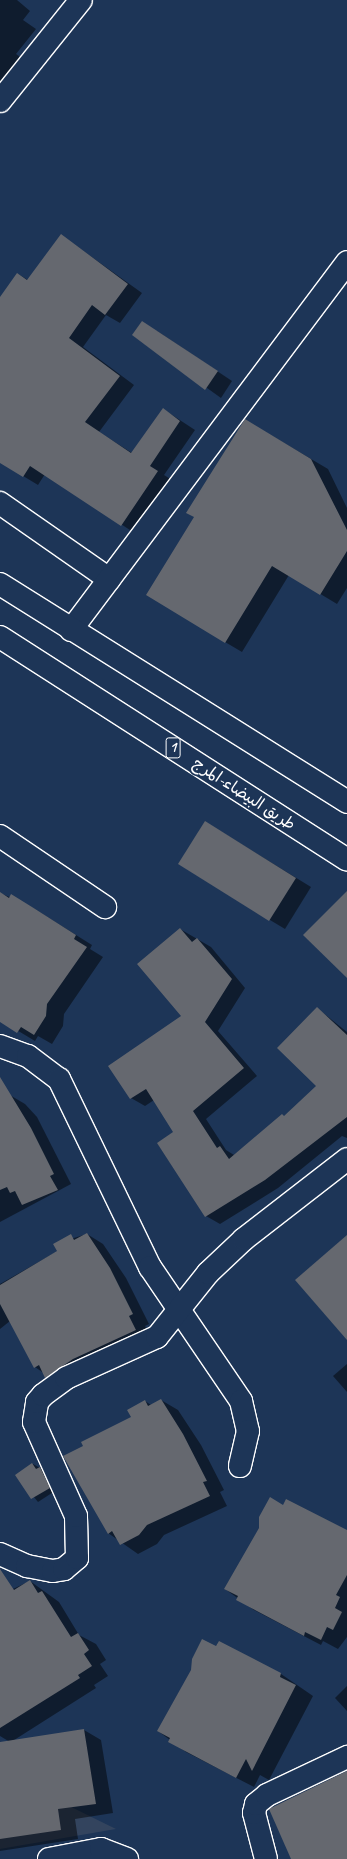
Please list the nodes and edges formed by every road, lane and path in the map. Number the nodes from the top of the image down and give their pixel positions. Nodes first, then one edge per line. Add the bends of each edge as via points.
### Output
1 (82, 0) edge
2 (0, 101) edge
3 (347, 262) edge
4 (0, 503) edge
5 (109, 579) junction
6 (0, 584) edge
7 (71, 630) junction
8 (0, 637) edge
9 (347, 802) edge
10 (0, 836) edge
11 (347, 860) edge
12 (105, 907) dead end
13 (0, 1046) edge
14 (347, 1159) edge
15 (177, 1310) junction
16 (240, 1466) dead end
17 (0, 1554) edge
18 (347, 1757) edge
19 (50, 1859) edge
20 (127, 1859) edge
21 (266, 1859) edge

1 - 2 main road
3 - 5 main road
4 - 5 main road
5 - 7 main road
6 - 7 main road
7 - 9 main road
8 - 11 main road, طريق البيضاء-المرج / 1
10 - 12 main road
13 - 15 main road via 28,1056 59,1078 150,1267
14 - 15 main road via 244,1239 208,1273
15 - 16 main road via 241,1401 248,1431
15 - 17 main road via 157,1337 66,1378 37,1402 34,1422 38,1434 76,1516 77,1558 64,1569 53,1571 27,1566
18 - 21 main road via 268,1795 256,1804 254,1813
19 - 20 main road via 101,1849

